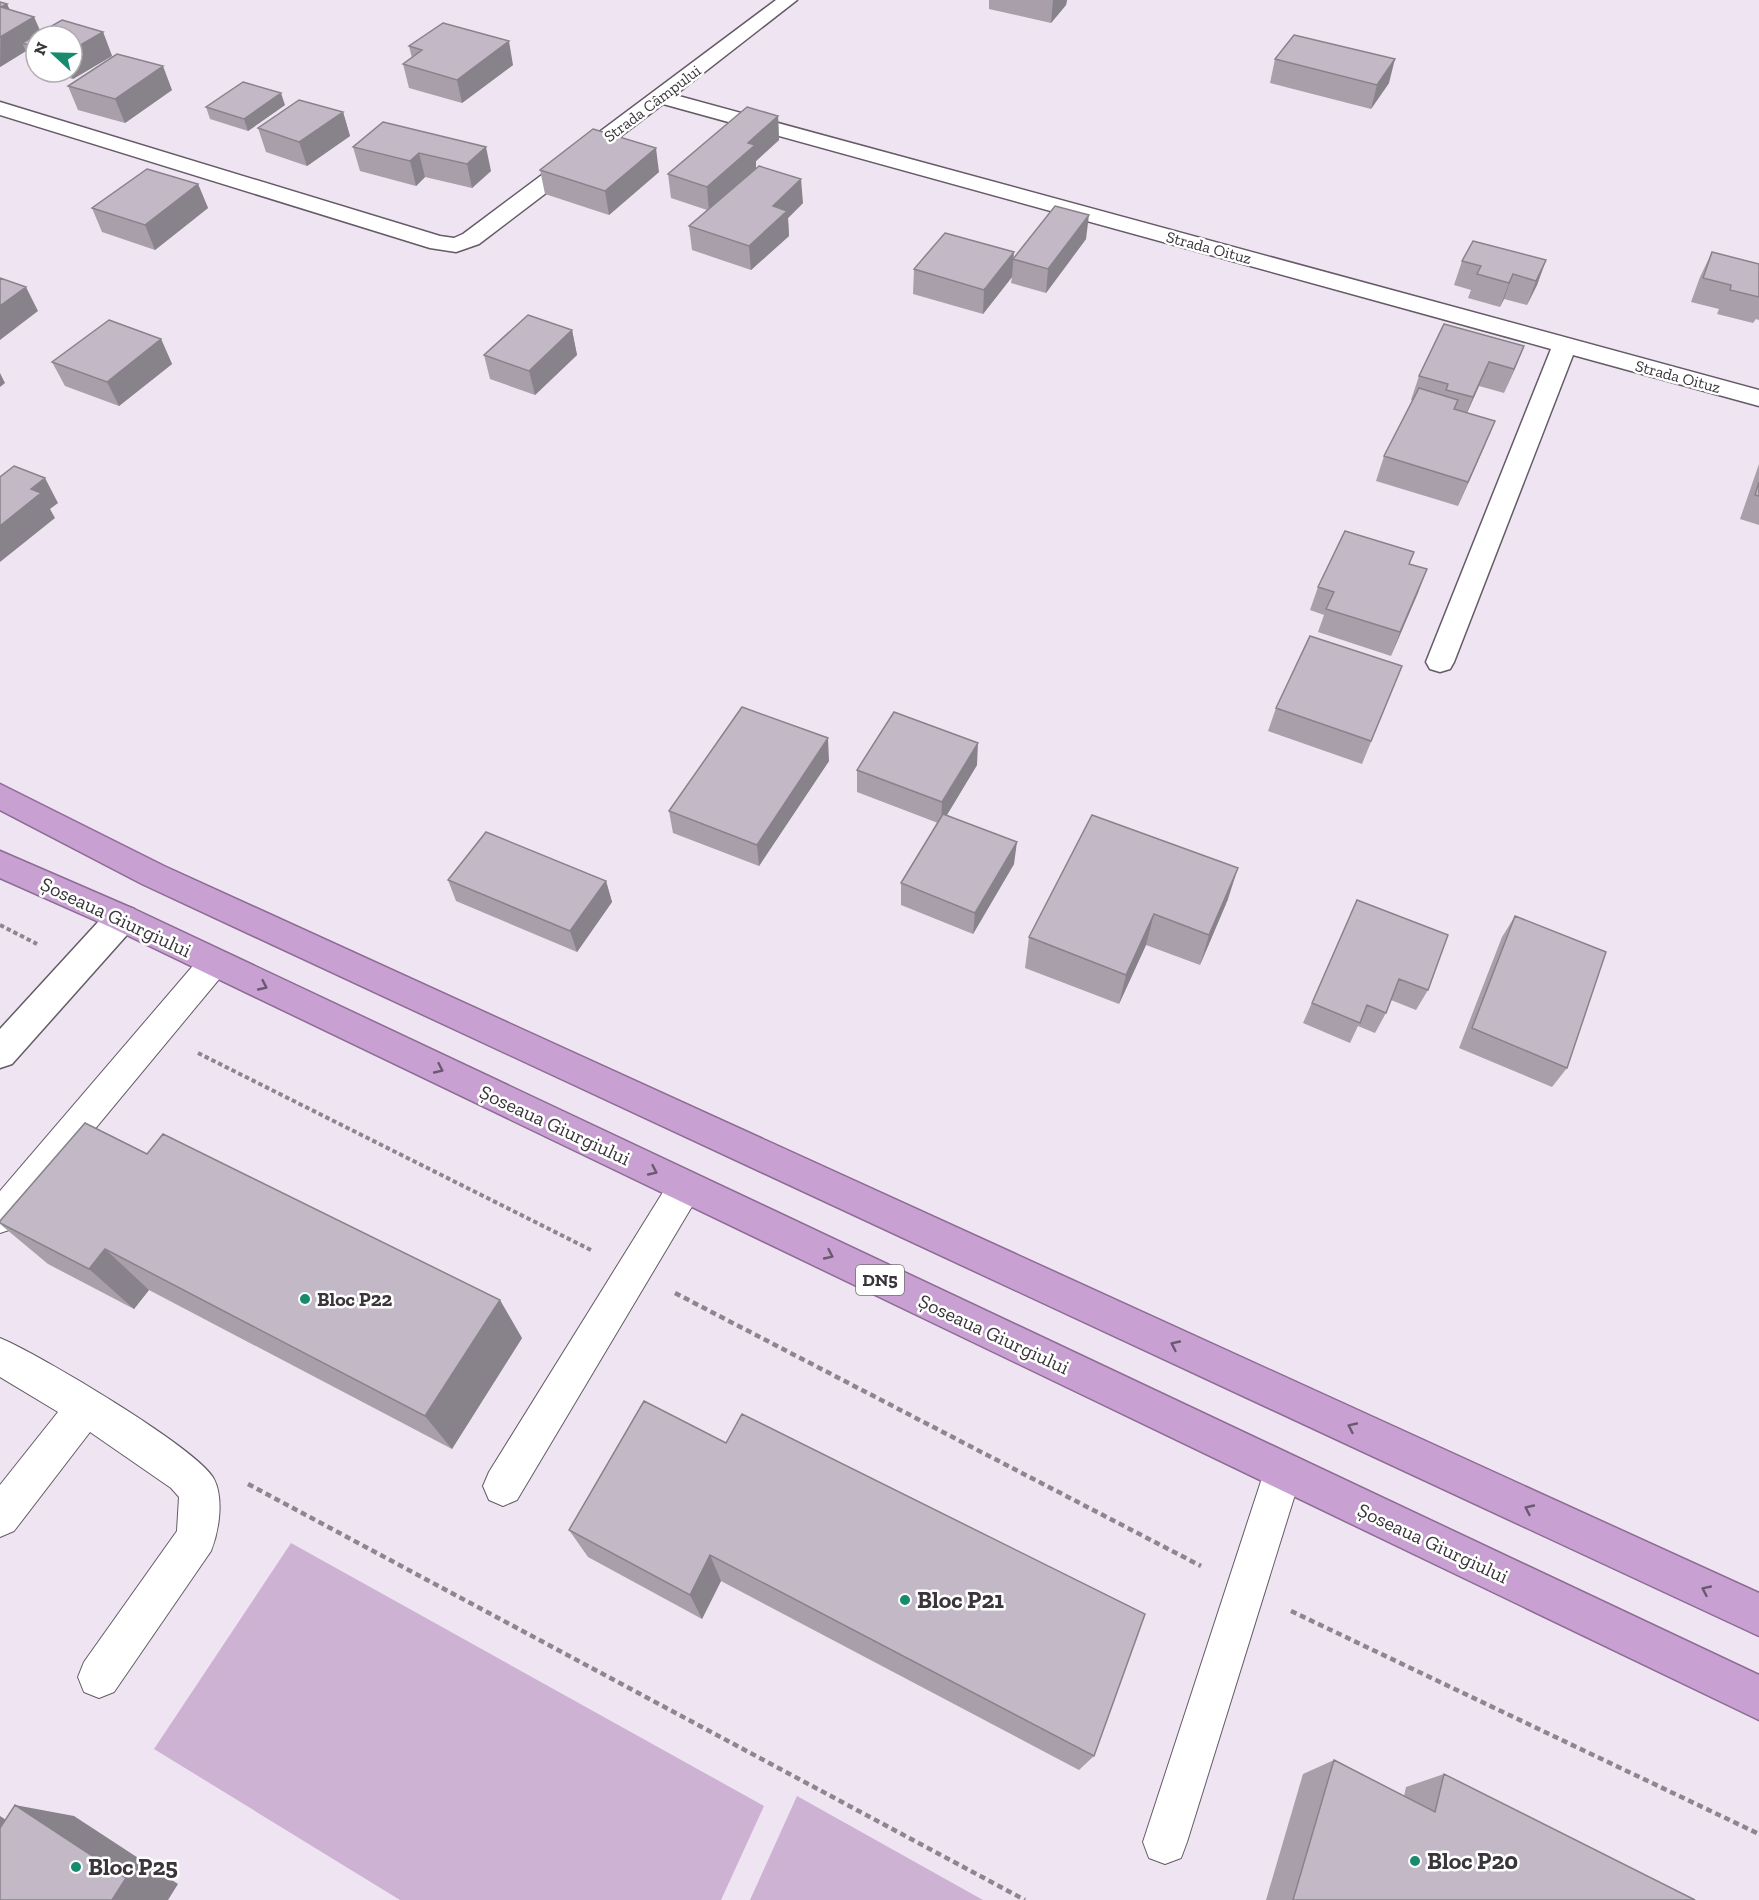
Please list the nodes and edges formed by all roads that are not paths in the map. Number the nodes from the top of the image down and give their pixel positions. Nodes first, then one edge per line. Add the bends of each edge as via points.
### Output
1 (788, 0) edge
2 (660, 97) junction
3 (0, 108) edge
4 (1565, 345) junction
5 (1759, 398) edge
6 (1440, 662) dead end
7 (0, 796) edge
8 (0, 864) edge
9 (122, 918) junction
10 (214, 963) junction
11 (0, 1053) edge
12 (685, 1187) junction
13 (0, 1217) edge
14 (0, 1356) edge
15 (86, 1407) junction
16 (1283, 1472) junction
17 (503, 1486) dead end
18 (0, 1517) edge
19 (1759, 1615) edge
20 (99, 1677) dead end
21 (1759, 1698) edge
22 (1165, 1842) dead end

1 - 2 street, Strada Câmpului
2 - 3 street, Strada Câmpului via 471,239 456,245 438,243
2 - 4 street, Strada Oituz
4 - 5 street, Strada Oituz
4 - 6 street
19 -> 7 highway via 164,880
8 - 9 highway, Șoseaua Giurgiului / DN5
9 - 10 highway, Șoseaua Giurgiului / DN5
9 - 11 street
10 -> 12 highway, Șoseaua Giurgiului / DN5
10 - 13 lane
12 -> 16 highway, Șoseaua Giurgiului / DN5
12 - 17 lane
14 - 15 lane
15 - 18 lane
15 - 20 lane via 185,1474 199,1491 197,1537
16 - 21 highway, Șoseaua Giurgiului / DN5
16 - 22 lane

